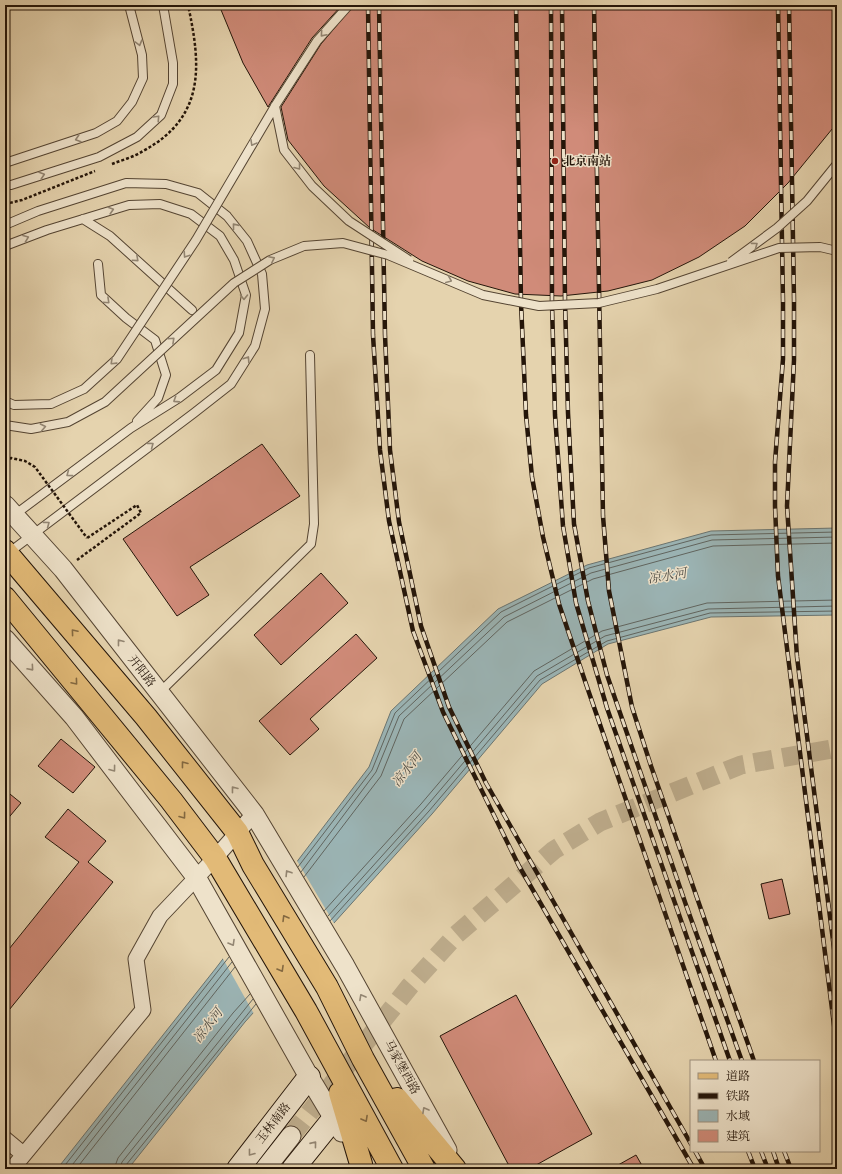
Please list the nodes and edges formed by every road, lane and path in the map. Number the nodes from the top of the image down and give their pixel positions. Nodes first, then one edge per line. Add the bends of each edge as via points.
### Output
1 (129, 5) edge
2 (163, 5) edge
3 (349, 5) edge
4 (275, 106) junction
5 (5, 163) edge
6 (837, 164) edge
7 (5, 185) edge
8 (82, 219) junction
9 (5, 225) edge
10 (5, 246) edge
11 (837, 251) edge
12 (98, 264) dead end
13 (724, 268) junction
14 (428, 272) junction
15 (192, 310) dead end
16 (310, 355) dead end
17 (5, 401) edge
18 (5, 425) edge
19 (131, 428) junction
20 (5, 461) edge
21 (8, 513) edge
22 (33, 534) junction
23 (6, 553) edge
24 (63, 569) junction
25 (5, 598) edge
26 (5, 639) edge
27 (159, 693) junction
28 (254, 814) junction
29 (237, 832) junction
30 (271, 845) joint
31 (215, 858) junction
32 (196, 877) junction
33 (328, 1054) junction
34 (363, 1058) junction
35 (309, 1077) junction
36 (334, 1118) junction
37 (291, 1136) tunnel mouth
38 (5, 1139) edge
39 (23, 1154) junction
40 (363, 1166) edge
41 (12, 1169) edge
42 (238, 1169) edge
43 (265, 1169) edge
44 (293, 1169) edge
45 (392, 1169) edge
46 (424, 1169) edge
47 (455, 1169) edge
48 (458, 1169) edge

1 -> 5 lane via 142,55 143,78 132,102 117,121 96,133
7 -> 2 lane via 99,157 137,137 161,115 173,84 173,63
3 -> 4 lane, bridge via 317,41
4 -> 14 lane, bridge via 284,150 312,186 349,221
4 -> 17 lane, bridge via 196,240 117,359 84,389 51,404 14,405
13 -> 6 lane, bridge via 777,228 807,201
10 -> 8 lane
8 -> 15 lane via 110,236
8 -> 19 lane via 129,205 160,204 191,214 220,236 234,260 246,294 239,333 216,370 179,398
22 -> 9 lane via 231,384 255,346 264,309 262,274 247,241 227,216 198,193 166,184 126,183 38,211
11 - 13 lane, bridge via 820,247 779,248
12 -> 19 lane via 100,295 155,340 166,374 158,398
14 -> 13 lane, bridge via 483,295 539,306 599,303 657,290
18 -> 14 lane, bridge via 31,429 68,422 105,402 234,283 270,260 304,246 343,243 388,255
16 - 27 lane via 314,524 311,544
19 -> 21 lane
20 - 24 path, bridge via 11,458 25,461 35,467 87,538 137,505 141,513
21 - 22 street, 开阳路
22 - 23 lane
22 - 24 street, 开阳路
29 -> 23 main road via 146,717
27 -> 24 street, 开阳路
25 -> 31 main road via 171,800
26 -> 32 street via 74,717
28 -> 27 street, 开阳路
28 - 29 street
28 - 30 street, 开阳路
29 - 31 street
34 -> 29 main road via 327,987 253,865
48 -> 30 street, 马家堡西路 via 345,966
31 - 32 street
31 -> 33 main road
32 -> 35 street
32 - 39 street via 160,916 136,959 143,1010
33 - 40 main road
33 -> 45 main road
34 - 46 main road
34 - 47 main road
35 - 36 street
35 -> 42 main road, 玉林南路
36 - 40 street
44 -> 36 main road
37 - 43 street, 玉林南路
38 - 39 street
39 - 41 street

